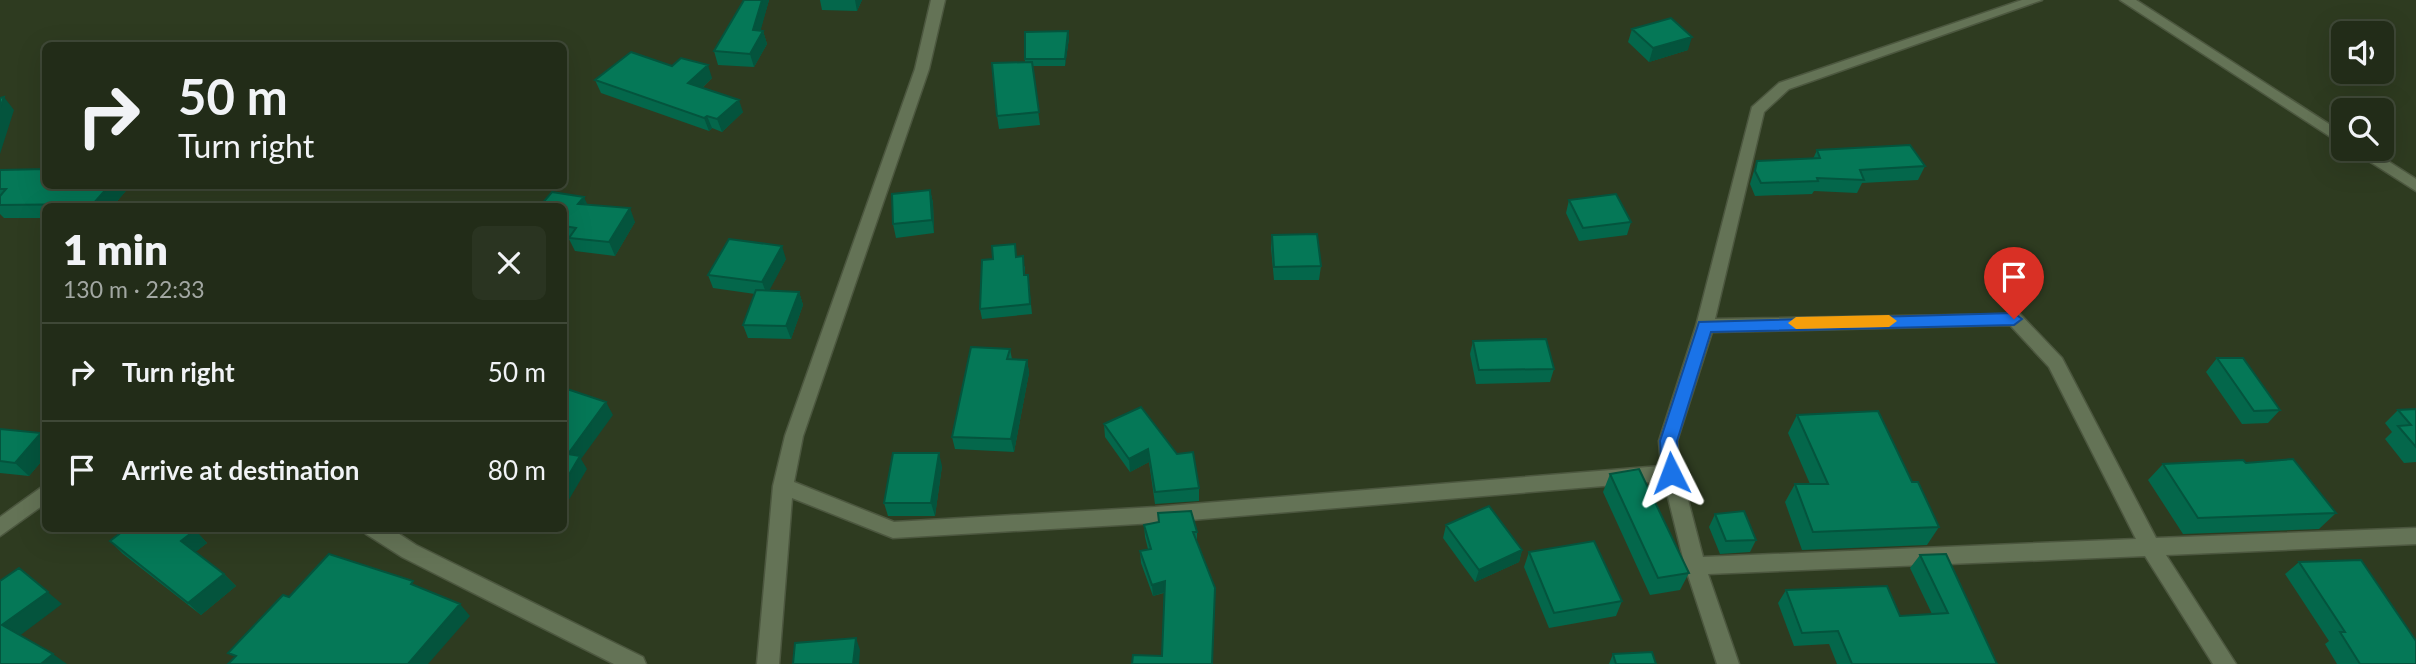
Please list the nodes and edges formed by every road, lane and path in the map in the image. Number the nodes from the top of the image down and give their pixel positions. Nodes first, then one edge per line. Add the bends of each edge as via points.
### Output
1 (938, 0) edge
2 (2035, 0) edge
3 (2128, 0) edge
4 (2331, 131) edge
5 (2377, 161) edge
6 (2416, 186) edge
7 (1705, 326) junction
8 (1671, 473) junction
9 (783, 486) junction
10 (42, 495) edge
11 (0, 528) edge
12 (379, 532) edge
13 (2416, 536) edge
14 (2150, 547) junction
15 (1695, 566) junction
16 (635, 664) edge
17 (768, 664) edge
18 (1728, 664) edge
19 (2225, 664) edge

1 - 9 street via 922,69 794,436
2 - 7 street via 1784,86 1757,110
3 - 4 street
5 - 6 street
7 - 8 street via 1668,441
7 - 14 street via 2014,319 2056,363
8 - 9 street via 1155,515 893,530
8 - 15 street
9 - 17 street
10 - 11 street
12 - 16 street
13 - 14 street
14 - 15 street
14 - 19 street
15 - 18 street

